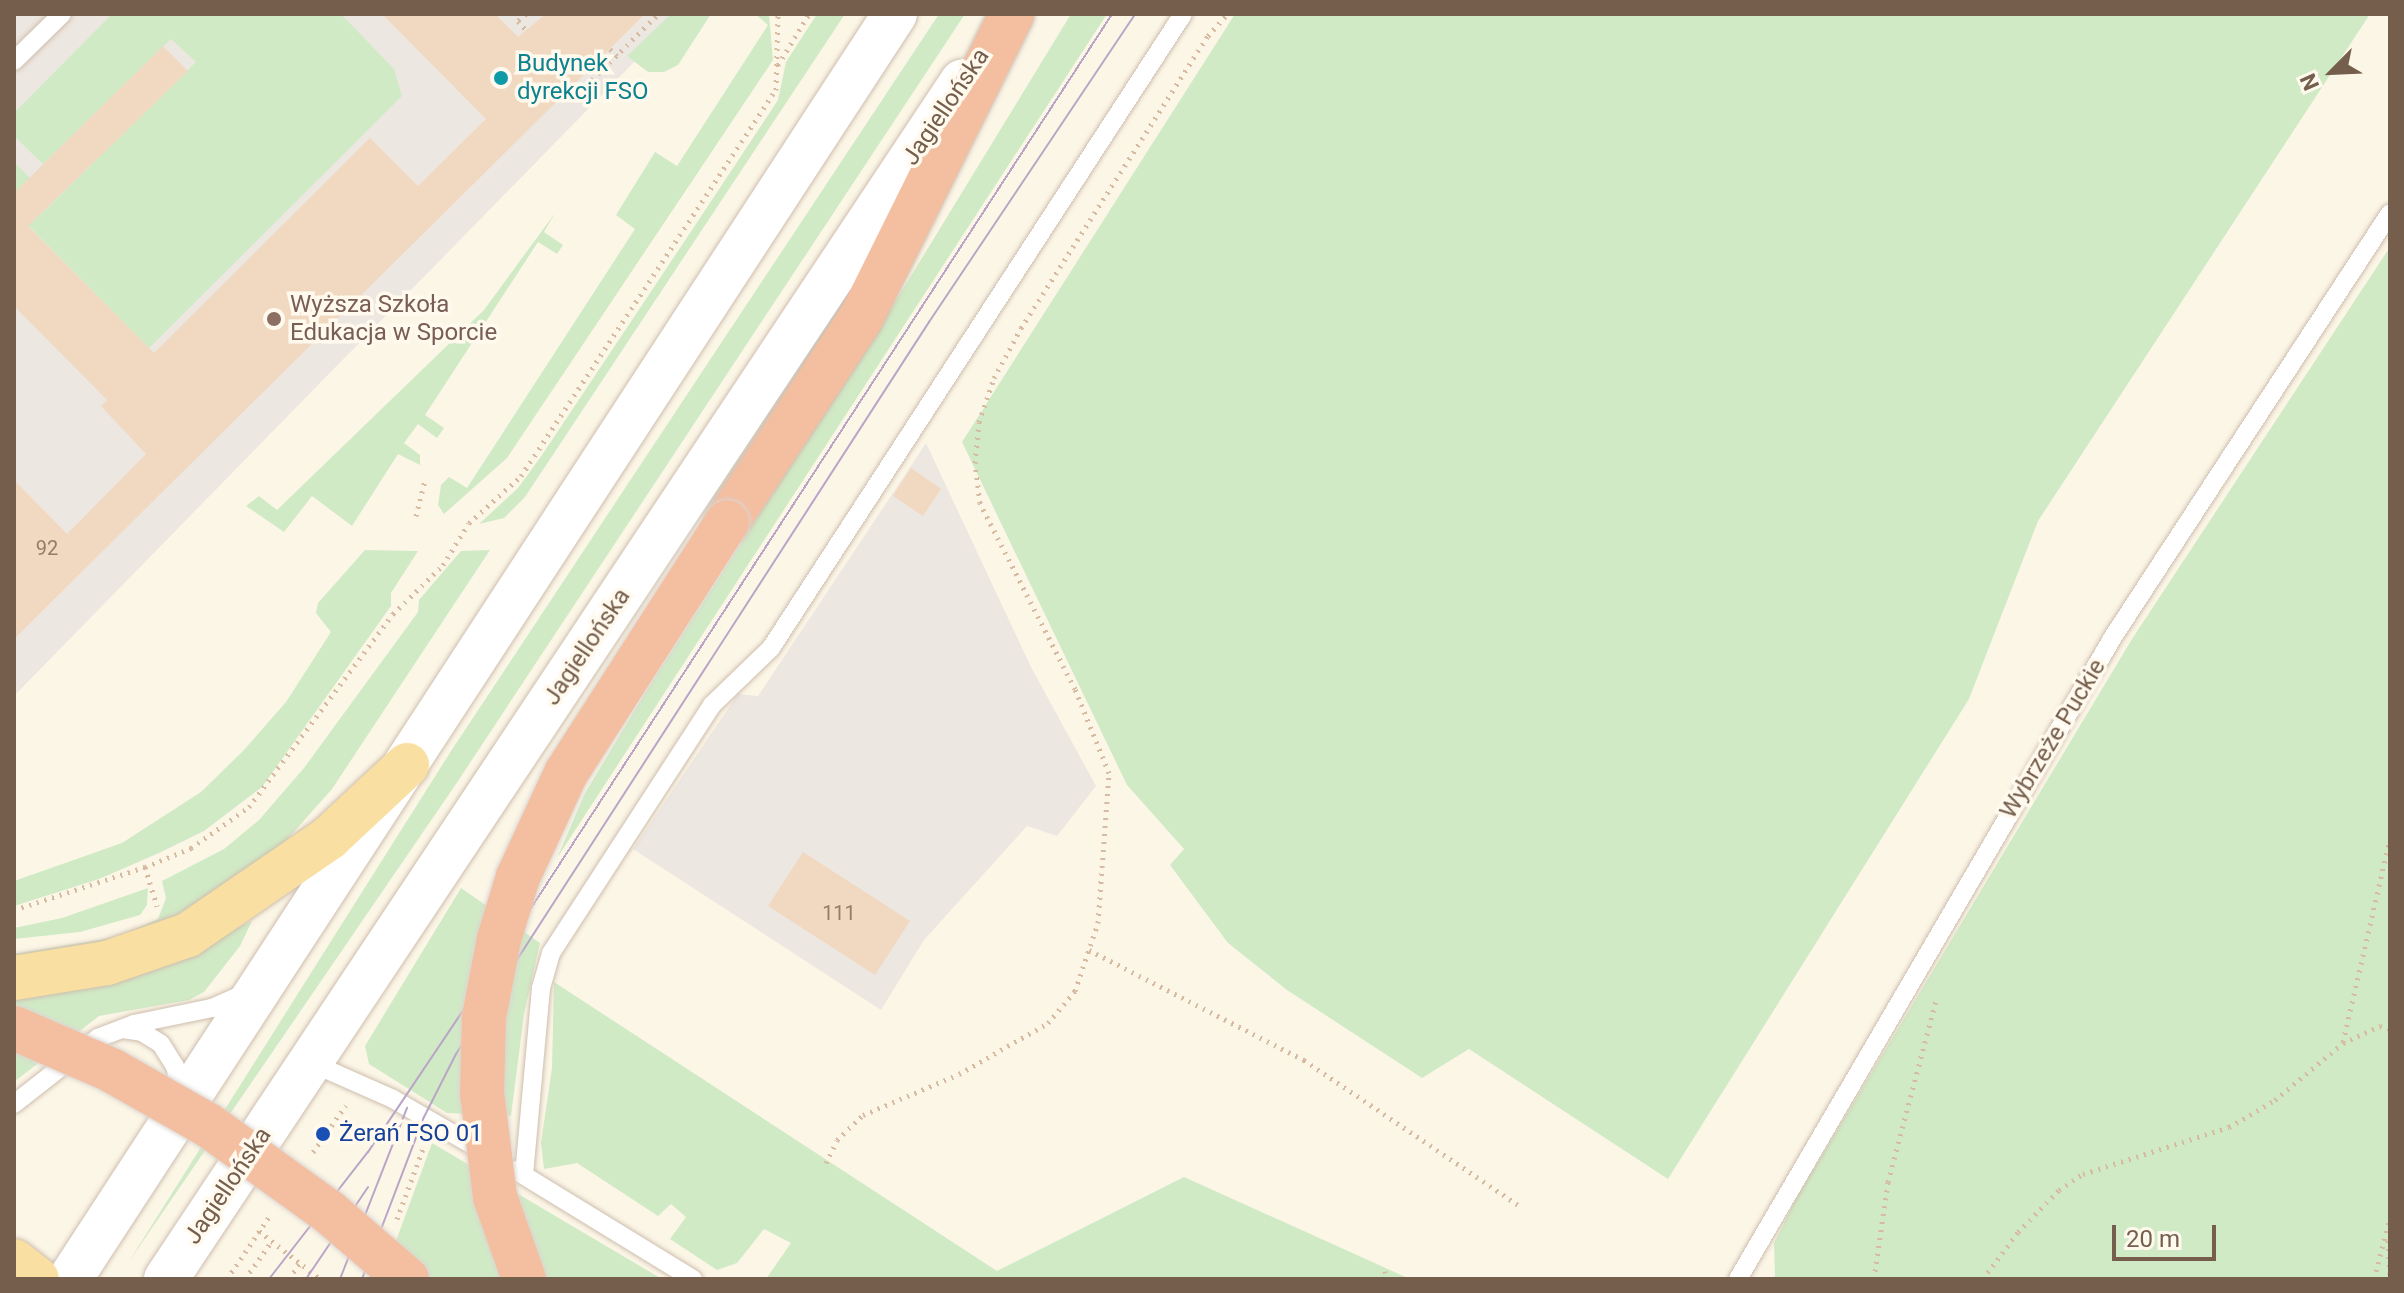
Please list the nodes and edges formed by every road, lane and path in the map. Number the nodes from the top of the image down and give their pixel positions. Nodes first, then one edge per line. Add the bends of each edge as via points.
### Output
1 (62, 14) edge
2 (526, 14) edge
3 (658, 14) edge
4 (778, 14) edge
5 (809, 14) edge
6 (895, 14) edge
7 (1010, 14) edge
8 (1183, 14) edge
9 (1227, 14) edge
10 (527, 31) dead end
11 (610, 49) dead end
12 (617, 56) junction
13 (14, 61) edge
14 (777, 66) junction
15 (576, 83) dead end
16 (2390, 213) edge
17 (425, 481) dead end
18 (416, 516) dead end
19 (407, 765) junction
20 (2390, 839) edge
21 (145, 867) junction
22 (14, 910) edge
23 (152, 914) dead end
24 (1089, 950) junction
25 (14, 978) edge
26 (265, 981) junction
27 (1942, 981) dead end
28 (14, 1028) edge
29 (2390, 1029) edge
30 (116, 1030) junction
31 (2343, 1043) junction
32 (314, 1064) junction
33 (14, 1104) edge
34 (177, 1115) junction
35 (433, 1122) junction
36 (826, 1163) dead end
37 (524, 1175) junction
38 (1518, 1205) dead end
39 (2390, 1218) edge
40 (396, 1222) dead end
41 (2388, 1230) junction
42 (272, 1241) junction
43 (14, 1261) edge
44 (300, 1263) junction
45 (1385, 1271) dead end
46 (37, 1279) edge
47 (70, 1279) edge
48 (166, 1279) edge
49 (227, 1279) edge
50 (245, 1279) edge
51 (289, 1279) edge
52 (320, 1279) edge
53 (407, 1279) edge
54 (524, 1279) edge
55 (693, 1279) edge
56 (1386, 1279) edge
57 (1738, 1279) edge
58 (1874, 1279) edge
59 (1983, 1279) edge
60 (2374, 1279) edge
61 (2390, 1279) edge

1 - 13 lane
2 - 10 path via 518,21
3 - 12 path
4 - 14 path
5 - 14 path
6 - 19 main road
7 - 32 main road, Jagiellońska
7 - 54 highway, bridge via 861,318 566,773 518,877 484,1017 483,1105 495,1197
8 - 37 lane via 771,648 712,705 551,953 541,988
9 - 24 path via 1021,328 994,378 979,422 975,463 980,503 1075,689 1109,773 1107,847 1098,923
11 - 12 path
12 - 15 path via 581,91
14 - 21 path via 776,90 521,476 469,523 443,565 393,614 249,807 191,848
16 - 57 lane, Wybrzeże Puckie via 2113,637
17 - 18 path
19 - 25 main road via 329,838 188,935 107,963
19 - 26 main road
20 - 31 path
21 - 22 path
21 - 23 path via 158,897
24 - 36 path via 1075,991 1048,1023 959,1074 863,1115 837,1140
24 - 38 path via 1304,1060
26 - 30 lane via 212,1008
26 - 34 main road
27 - 58 path via 1888,1182
28 - 53 highway, bridge via 111,1070 208,1125 329,1212
29 - 31 path via 2380,1026
30 - 33 lane via 82,1047
30 - 34 lane via 142,1032 166,1051 179,1075
31 - 59 path via 2275,1100 2229,1127 2122,1158 2059,1190
32 - 35 lane
32 - 48 main road, Jagiellońska
34 - 47 main road
35 - 37 lane
35 - 40 path
37 - 55 lane
39 - 41 path
41 - 60 path
41 - 61 path
42 - 44 path
42 - 49 path via 259,1231
42 - 50 path
43 - 46 main road
44 - 51 path
44 - 52 path
45 - 56 path

